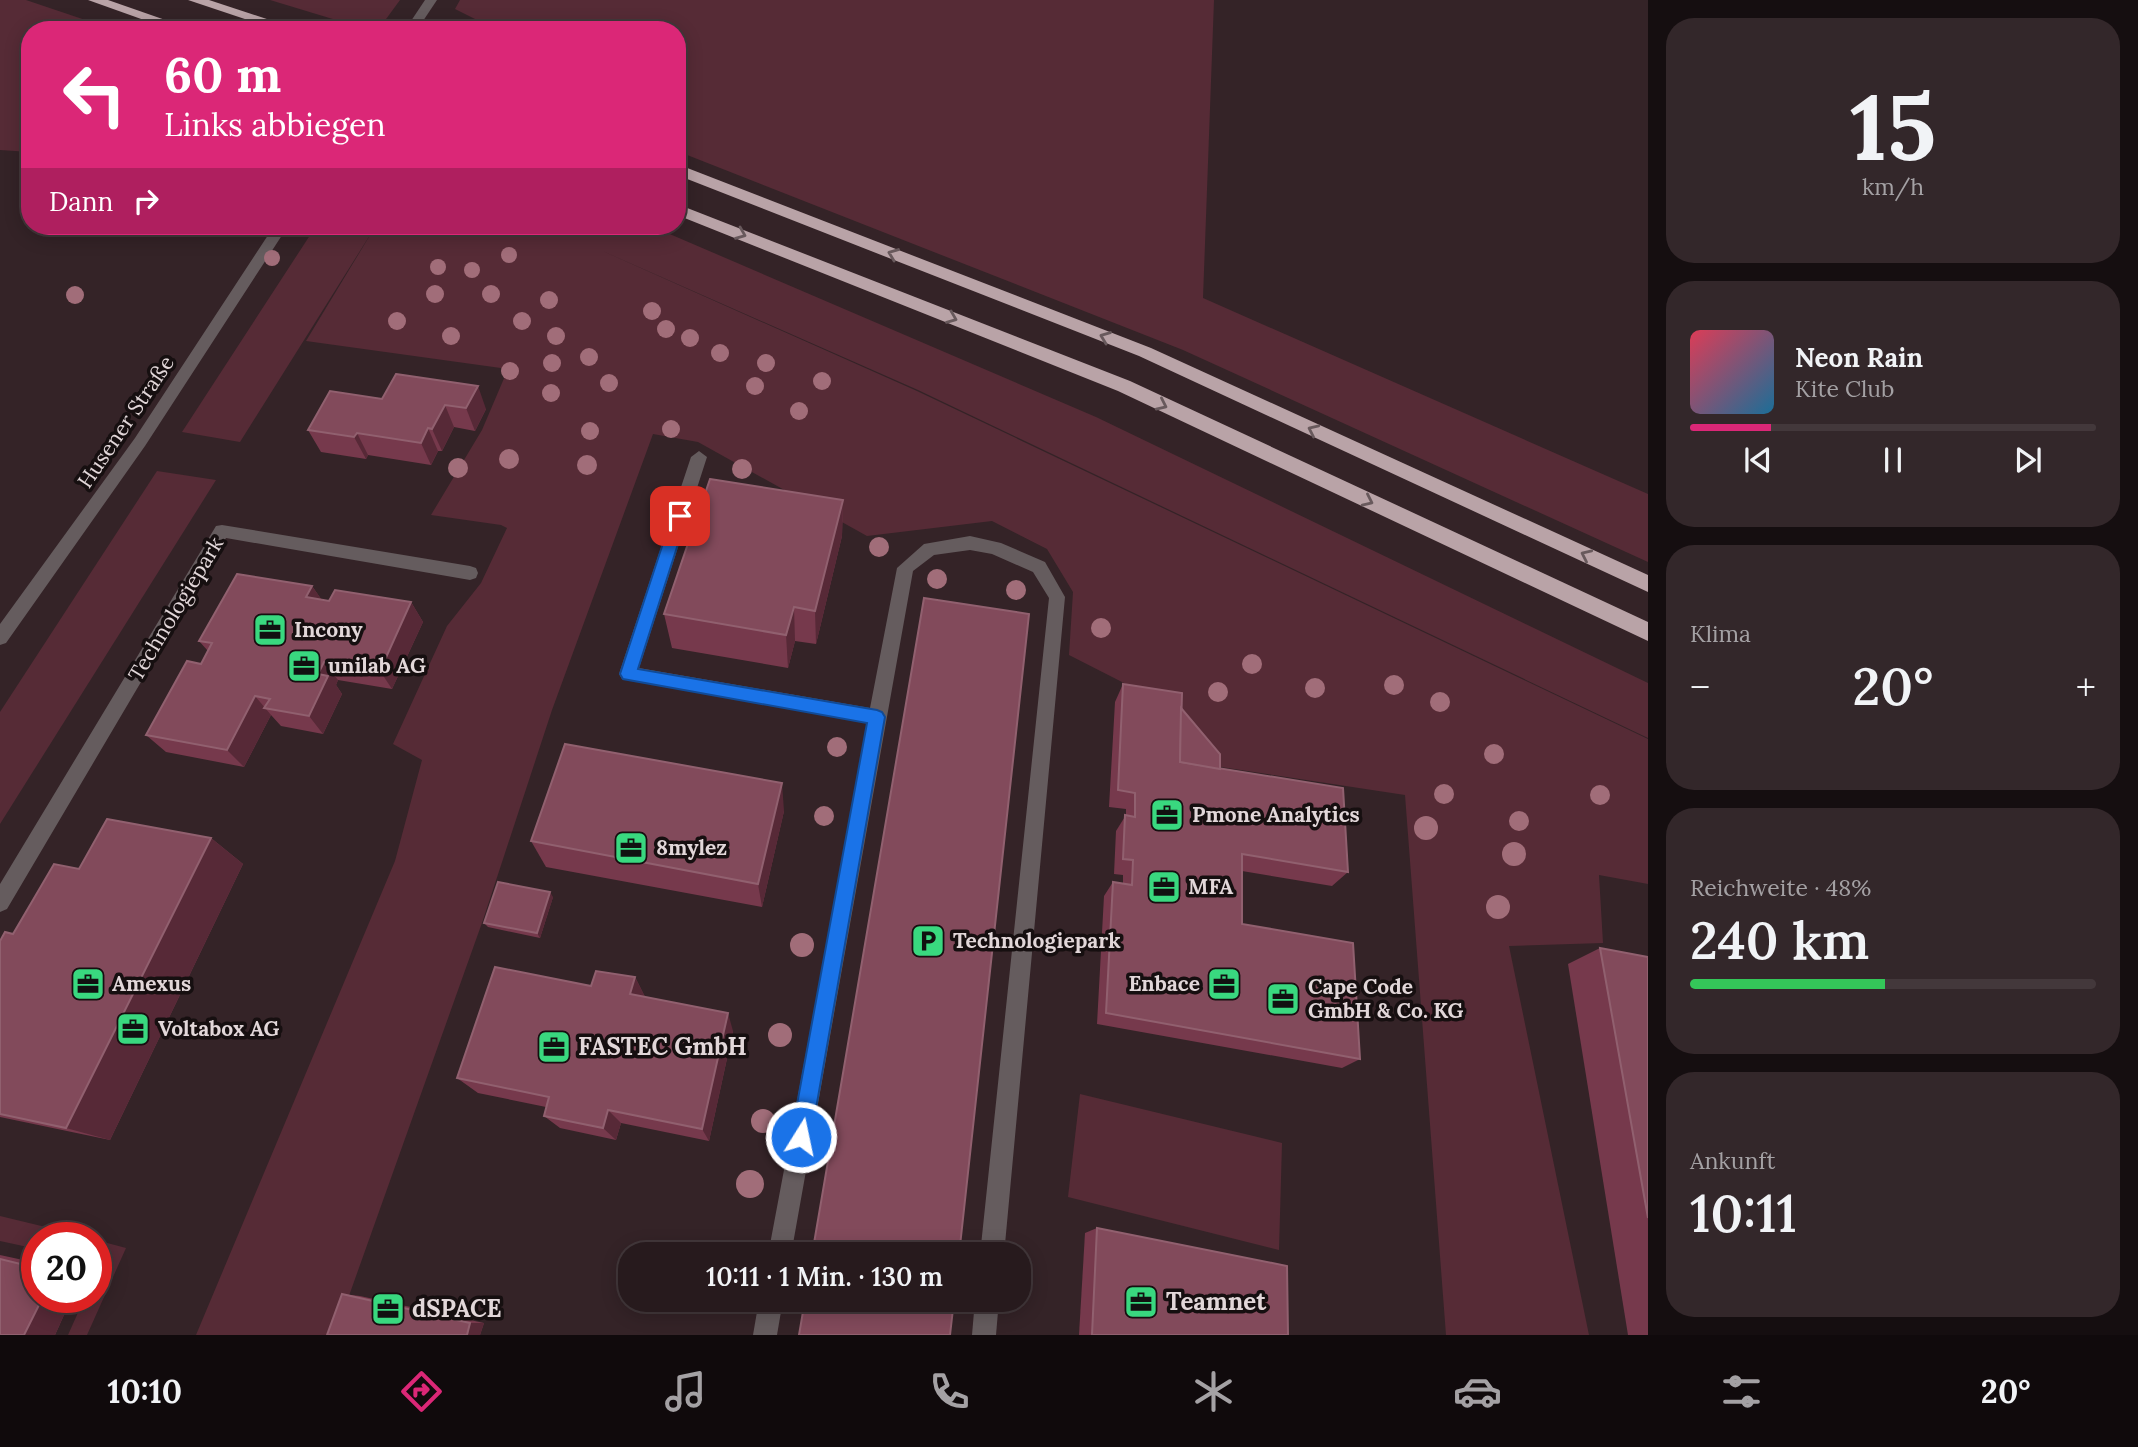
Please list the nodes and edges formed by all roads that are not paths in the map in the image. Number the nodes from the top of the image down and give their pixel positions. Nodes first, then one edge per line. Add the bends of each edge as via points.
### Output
1 (95, 0) edge
2 (195, 0) edge
3 (431, 0) edge
4 (159, 21) edge
5 (264, 21) edge
6 (417, 21) edge
7 (686, 173) edge
8 (686, 213) edge
9 (275, 235) edge
10 (699, 457) dead end
11 (470, 572) dead end
12 (1648, 584) edge
13 (1648, 632) edge
14 (0, 638) edge
15 (877, 717) junction
16 (0, 902) edge
17 (781, 1242) edge
18 (993, 1242) edge
19 (769, 1312) edge
20 (986, 1312) edge
21 (765, 1335) edge
22 (984, 1335) edge

1 - 4 highway
2 - 5 highway
3 - 6 street
12 -> 7 highway via 1144,352
8 -> 13 highway via 1124,386
9 - 14 street, Husener Straße via 140,442
10 - 15 street via 628,674
11 - 16 street, Technologiepark via 222,531
15 - 17 street
15 - 18 street via 905,568 930,549 970,543 1039,567 1057,597
19 - 21 street
20 - 22 street

